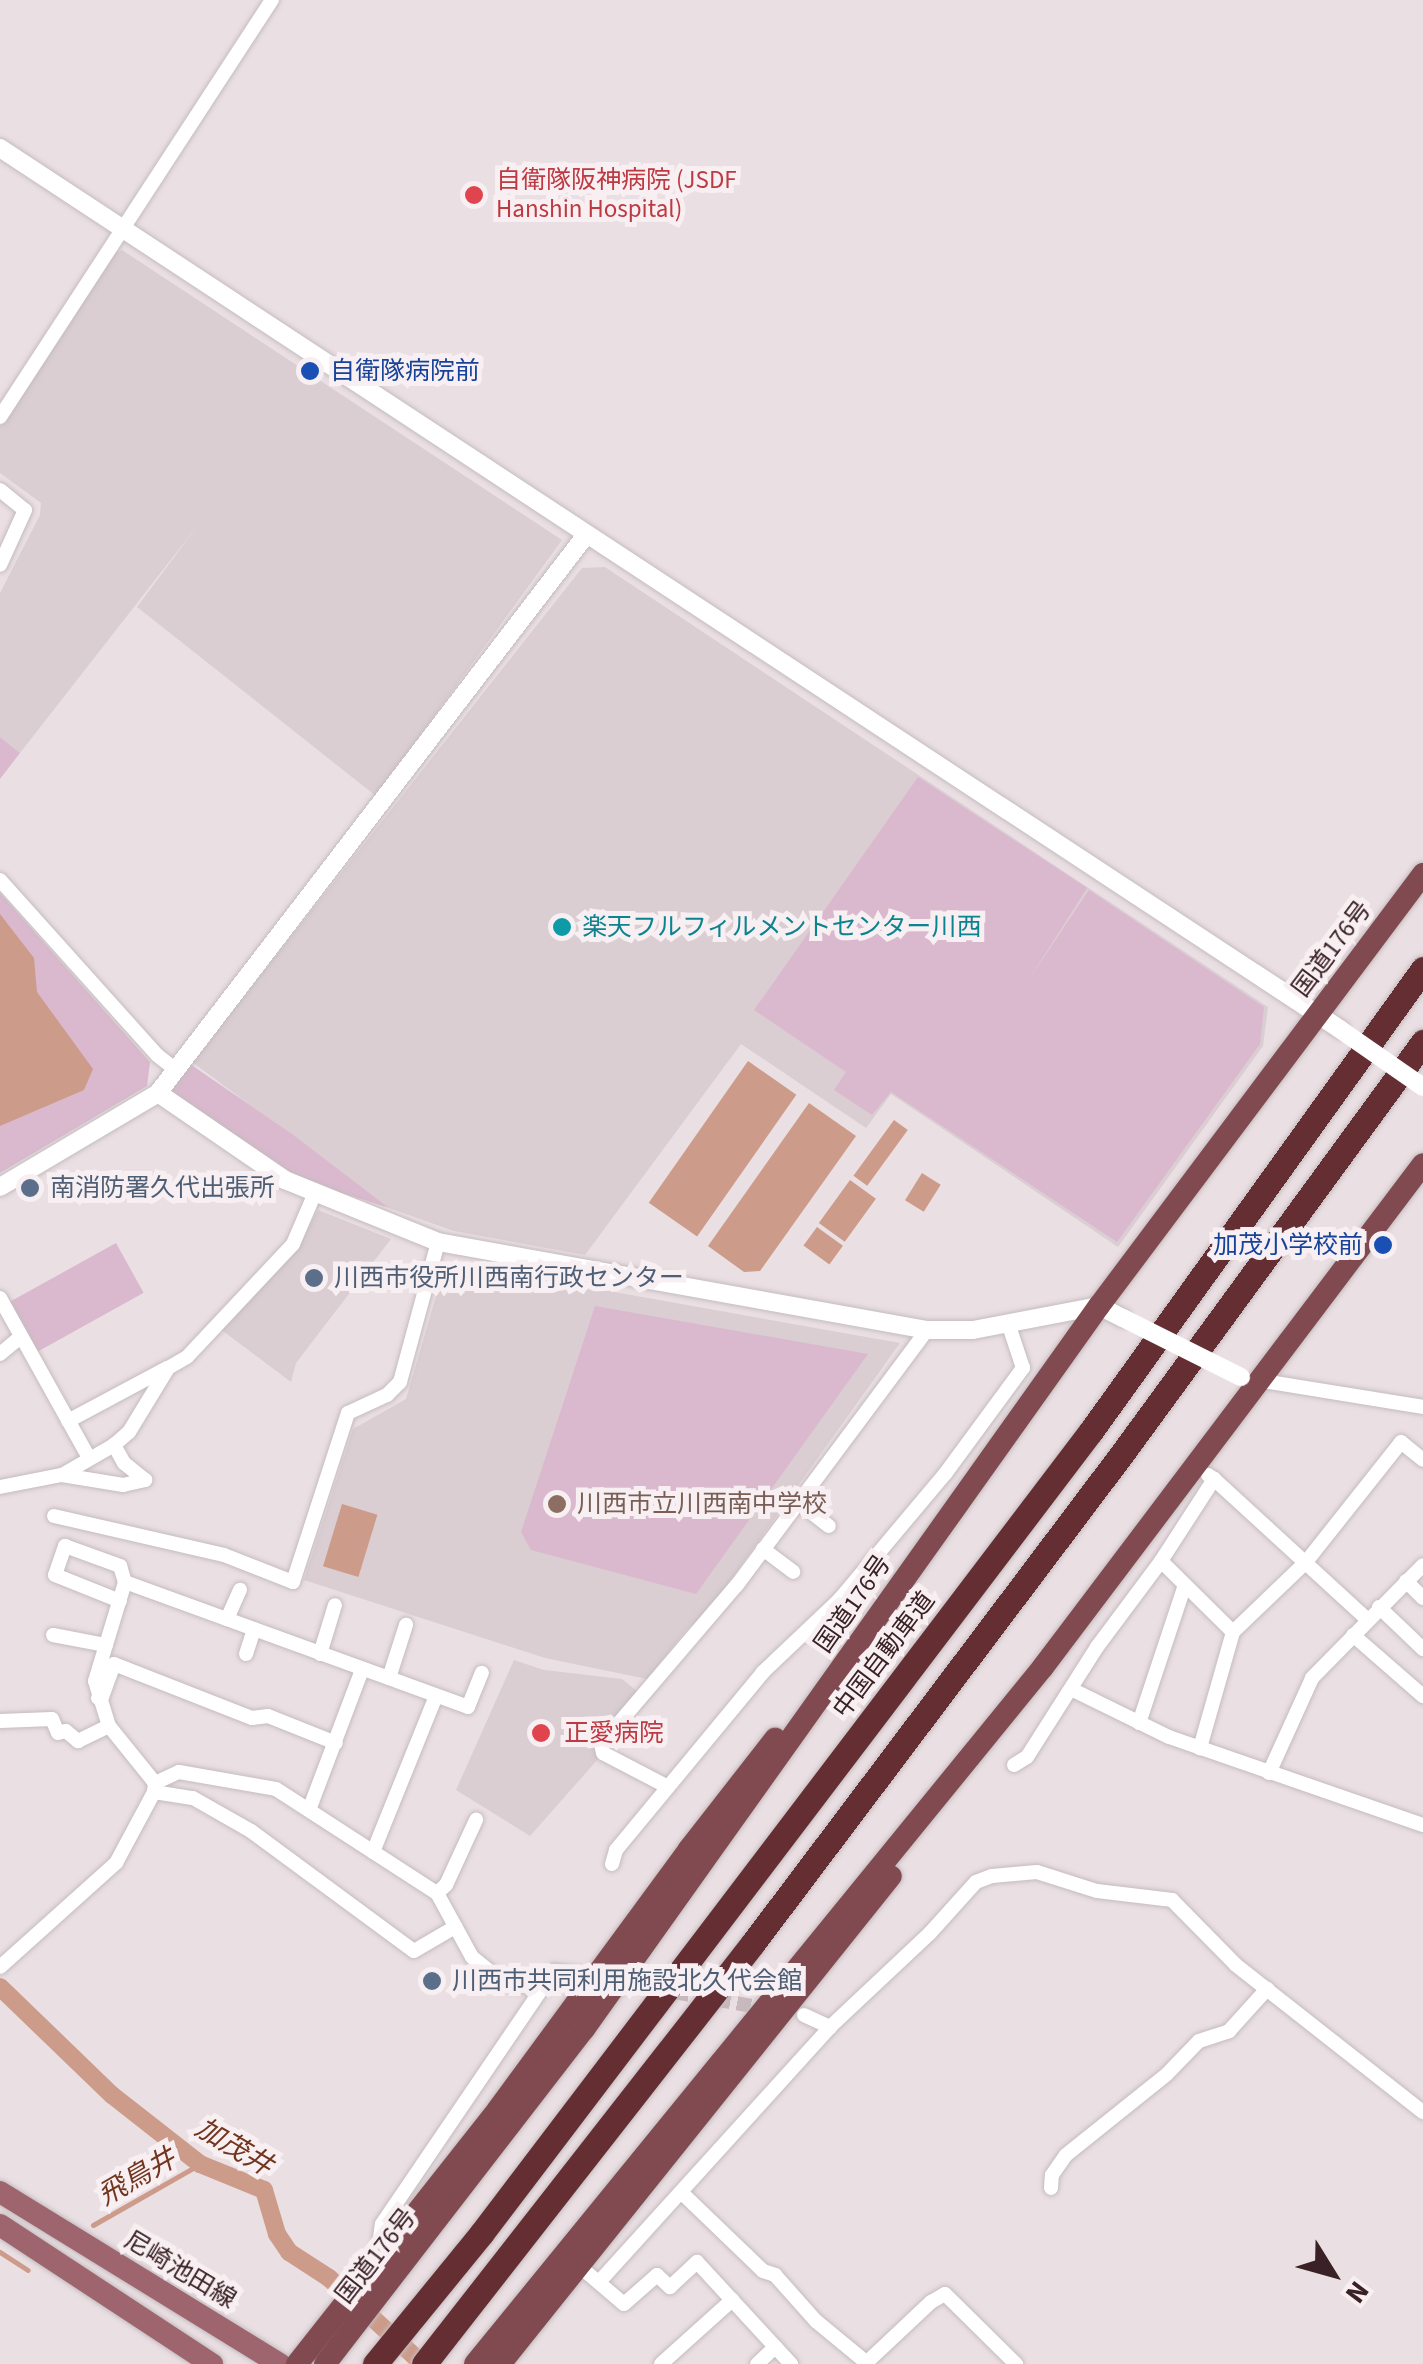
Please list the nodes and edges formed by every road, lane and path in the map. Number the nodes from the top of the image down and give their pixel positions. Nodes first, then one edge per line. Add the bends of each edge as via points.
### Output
1 (272, 0) edge
2 (1, 150) edge
3 (122, 230) junction
4 (0, 418) edge
5 (0, 490) edge
6 (586, 535) junction
7 (0, 565) edge
8 (1423, 874) edge
9 (0, 880) edge
10 (1423, 968) edge
11 (1317, 1015) junction
12 (1423, 1042) edge
13 (176, 1069) junction
14 (1423, 1087) edge
15 (158, 1093) junction
16 (1423, 1164) edge
17 (0, 1187) edge
18 (314, 1193) junction
19 (438, 1242) junction
20 (0, 1298) edge
21 (1099, 1306) junction
22 (1008, 1324) junction
23 (927, 1330) junction
24 (20, 1337) junction
25 (0, 1354) edge
26 (168, 1368) junction
27 (1252, 1379) junction
28 (1423, 1407) edge
29 (68, 1421) junction
30 (114, 1445) junction
31 (89, 1458) junction
32 (1423, 1460) edge
33 (1206, 1473) junction
34 (62, 1475) junction
35 (0, 1487) edge
36 (798, 1502) junction
37 (54, 1516) dead end
38 (829, 1526) dead end
39 (763, 1550) junction
40 (1160, 1560) junction
41 (1306, 1562) junction
42 (1423, 1565) edge
43 (911, 1568) junction
44 (792, 1572) dead end
45 (125, 1582) junction
46 (1406, 1582) junction
47 (1185, 1585) junction
48 (240, 1590) dead end
49 (1423, 1598) edge
50 (120, 1600) junction
51 (336, 1605) dead end
52 (1378, 1607) junction
53 (228, 1619) junction
54 (1366, 1619) junction
55 (406, 1625) dead end
56 (254, 1629) junction
57 (1232, 1632) junction
58 (1353, 1634) junction
59 (53, 1635) dead end
60 (106, 1646) junction
61 (1423, 1648) edge
62 (246, 1654) dead end
63 (320, 1654) junction
64 (1043, 1668) junction
65 (362, 1670) junction
66 (482, 1673) dead end
67 (388, 1678) junction
68 (1071, 1689) junction
69 (436, 1696) junction
70 (1423, 1696) edge
71 (98, 1698) junction
72 (0, 1721) edge
73 (1139, 1722) junction
74 (109, 1726) junction
75 (336, 1743) junction
76 (1200, 1748) junction
77 (1014, 1765) dead end
78 (1269, 1773) junction
79 (155, 1788) junction
80 (668, 1788) junction
81 (309, 1810) junction
82 (476, 1820) dead end
83 (1423, 1825) edge
84 (373, 1852) junction
85 (612, 1864) dead end
86 (968, 1872) dead end
87 (436, 1893) junction
88 (963, 1898) junction
89 (455, 1927) junction
90 (0, 1967) edge
91 (576, 1974) dead end
92 (544, 1987) junction
93 (1268, 1989) junction
94 (804, 2015) dead end
95 (830, 2027) junction
96 (1423, 2112) edge
97 (1051, 2188) dead end
98 (0, 2192) edge
99 (682, 2193) junction
100 (0, 2224) edge
101 (376, 2265) junction
102 (578, 2265) junction
103 (599, 2282) junction
104 (732, 2300) junction
105 (776, 2347) junction
106 (504, 2362) edge
107 (866, 2363) edge
108 (212, 2364) edge
109 (280, 2364) edge
110 (297, 2364) edge
111 (326, 2364) edge
112 (374, 2364) edge
113 (424, 2364) edge
114 (475, 2364) edge
115 (661, 2364) edge
116 (758, 2364) edge
117 (791, 2364) edge
118 (1016, 2364) edge

1 - 3 street
2 - 3 street
3 - 4 street
3 - 6 street
5 - 7 street via 25,510
6 - 11 street
6 - 13 street
8 - 11 highway, 国道176号
9 - 13 street
10 - 112 highway, 中国自動車道 via 1091,1430 481,2234
11 - 14 street, bridge
11 - 21 highway, 国道176号
12 - 113 highway via 1121,1455
13 - 15 street
15 - 17 street
15 - 18 street
16 - 27 highway
18 - 19 street
18 - 26 street via 293,1244 187,1358
19 - 23 street
19 - 37 street via 400,1382 348,1413 293,1582 224,1555
20 - 24 street
21 - 22 street
21 - 27 street, bridge
21 - 43 highway, 国道176号
22 - 23 street
22 - 80 street via 1023,1368 840,1599 764,1672
23 - 36 street
24 - 25 street
24 - 29 street
26 - 29 street
26 - 30 street
27 - 28 street
27 - 33 highway
29 - 31 street
30 - 31 street
30 - 34 street via 145,1480 123,1484
31 - 34 street
32 - 41 street via 1401,1442
33 - 40 street
33 - 41 street
33 - 64 highway
34 - 35 street
36 - 38 street
36 - 39 street
39 - 44 street
39 - 80 street via 600,1744 603,1754
40 - 47 street
40 - 68 street
41 - 54 street
41 - 57 street
42 - 46 street
43 - 101 highway via 689,1849
43 - 111 highway, 国道176号 via 720,1844
45 - 50 street
45 - 50 street via 120,1566 65,1546 56,1575
45 - 53 street
46 - 49 street
46 - 52 street
47 - 57 street
47 - 73 street
48 - 53 street
50 - 60 street
51 - 63 street
52 - 54 street
52 - 61 street
53 - 56 street
54 - 58 street
55 - 67 street
56 - 62 street
56 - 63 street
57 - 76 street
58 - 70 street
58 - 78 street via 1312,1678
59 - 60 street
60 - 71 street via 95,1682
63 - 65 street
64 - 102 highway via 836,1949
64 - 114 highway
65 - 67 street
65 - 75 street
66 - 69 street via 475,1709
67 - 69 street
68 - 73 street
68 - 77 street via 1028,1756
69 - 84 street
71 - 74 street
71 - 75 street via 114,1664
72 - 74 street via 52,1719 58,1733 66,1730 78,1741
73 - 76 street
74 - 79 street
75 - 81 street
76 - 78 street
78 - 83 street
79 - 81 street via 179,1772 276,1789
79 - 89 street via 193,1798 251,1831 414,1951
79 - 90 street via 116,1864
80 - 85 street via 616,1850
81 - 84 street
82 - 87 street
84 - 87 street
86 - 88 street
87 - 89 street
88 - 93 street via 992,1876 1037,1872 1097,1892 1172,1900
88 - 95 street
89 - 92 street via 472,1957 498,1977
91 - 92 street via 554,1971
92 - 101 street via 382,2224
93 - 96 street
93 - 97 street via 1228,2031 1199,2041 1066,2155
94 - 95 street
95 - 99 street
98 - 109 main road, 尼崎池田線
99 - 103 street
99 - 107 street
100 - 108 main road
101 - 110 highway
102 - 103 street
102 - 106 highway
103 - 104 street via 624,2304 657,2275 670,2288 697,2262
104 - 105 street
104 - 115 street
105 - 116 street
105 - 117 street
107 - 118 street via 945,2294

